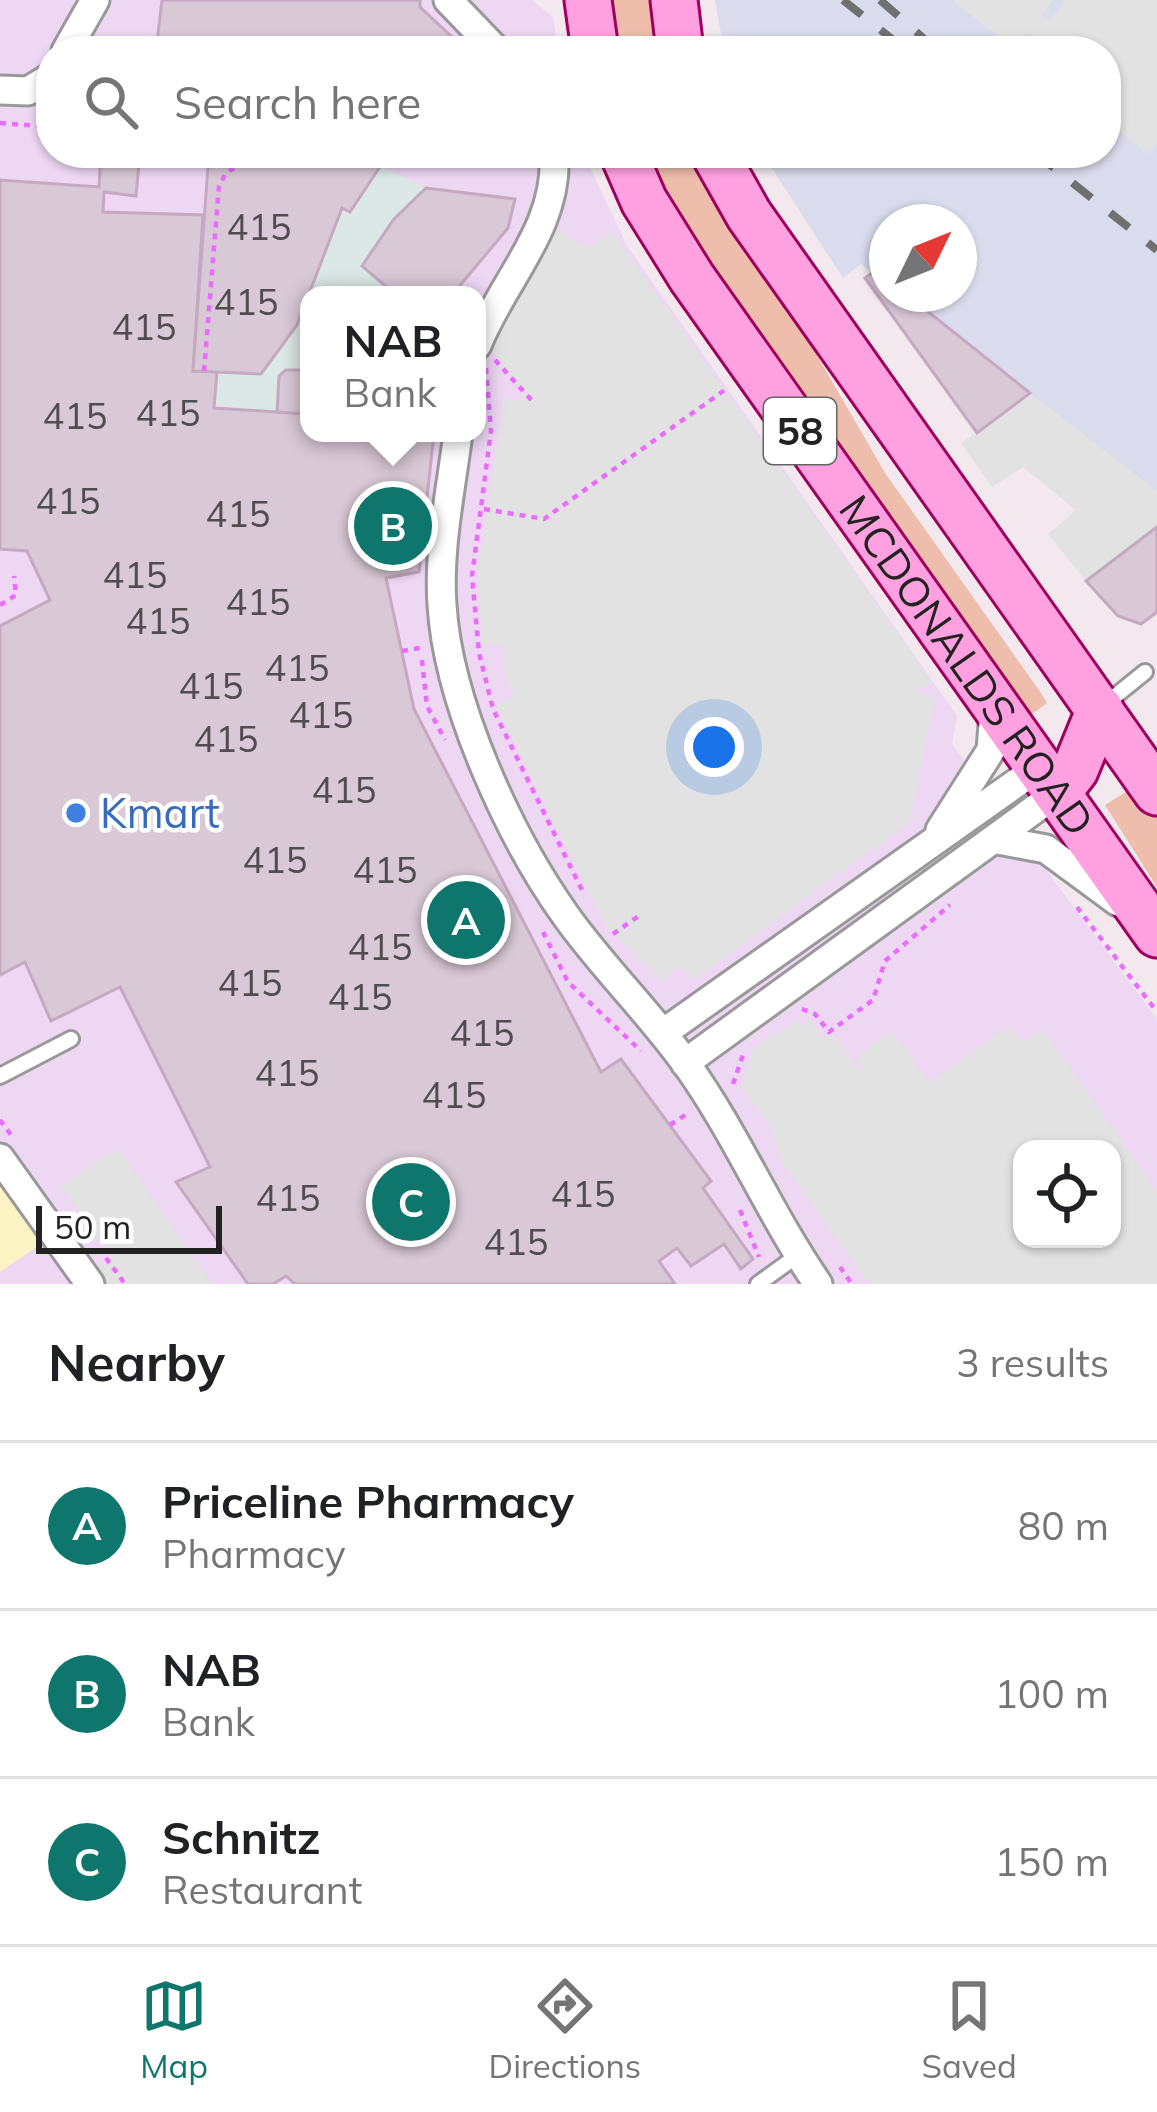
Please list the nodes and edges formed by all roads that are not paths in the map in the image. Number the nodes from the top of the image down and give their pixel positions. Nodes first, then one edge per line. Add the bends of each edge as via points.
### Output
1 (94, 0) edge
2 (448, 0) edge
3 (588, 0) edge
4 (674, 0) edge
5 (74, 36) edge
6 (483, 36) edge
7 (593, 36) edge
8 (678, 36) edge
9 (36, 88) edge
10 (0, 90) edge
11 (554, 168) edge
12 (630, 168) edge
13 (723, 168) edge
14 (486, 325) edge
15 (457, 442) edge
16 (1145, 671) dead end
17 (992, 700) junction
18 (1100, 709) junction
19 (1048, 780) junction
20 (1157, 792) edge
21 (998, 840) junction
22 (931, 844) junction
23 (1157, 935) edge
24 (663, 1033) junction
25 (71, 1040) dead end
26 (686, 1063) junction
27 (0, 1076) edge
28 (0, 1158) edge
29 (798, 1255) junction
30 (762, 1281) edge
31 (90, 1284) edge
32 (818, 1284) edge

1 - 5 street
2 - 6 street
3 - 7 main road
4 - 8 main road
9 - 10 street
11 - 14 street via 539,234
12 - 17 main road, MCDONALDS ROAD / 58 via 692,278
13 - 18 main road, MCDONALDS ROAD / 58
15 - 24 street via 441,581 463,713 564,913
16 - 18 lane
17 - 19 main road, MCDONALDS ROAD / 58
17 - 22 street via 993,744
18 - 19 main road
18 - 20 main road, MCDONALDS ROAD / 58
19 - 21 street
19 - 22 street
19 - 23 main road, MCDONALDS ROAD / 58
21 - 23 street via 1046,849
21 - 26 street
22 - 24 street
24 - 26 street
25 - 27 lane
26 - 29 street
28 - 31 street
29 - 30 lane
29 - 32 street

